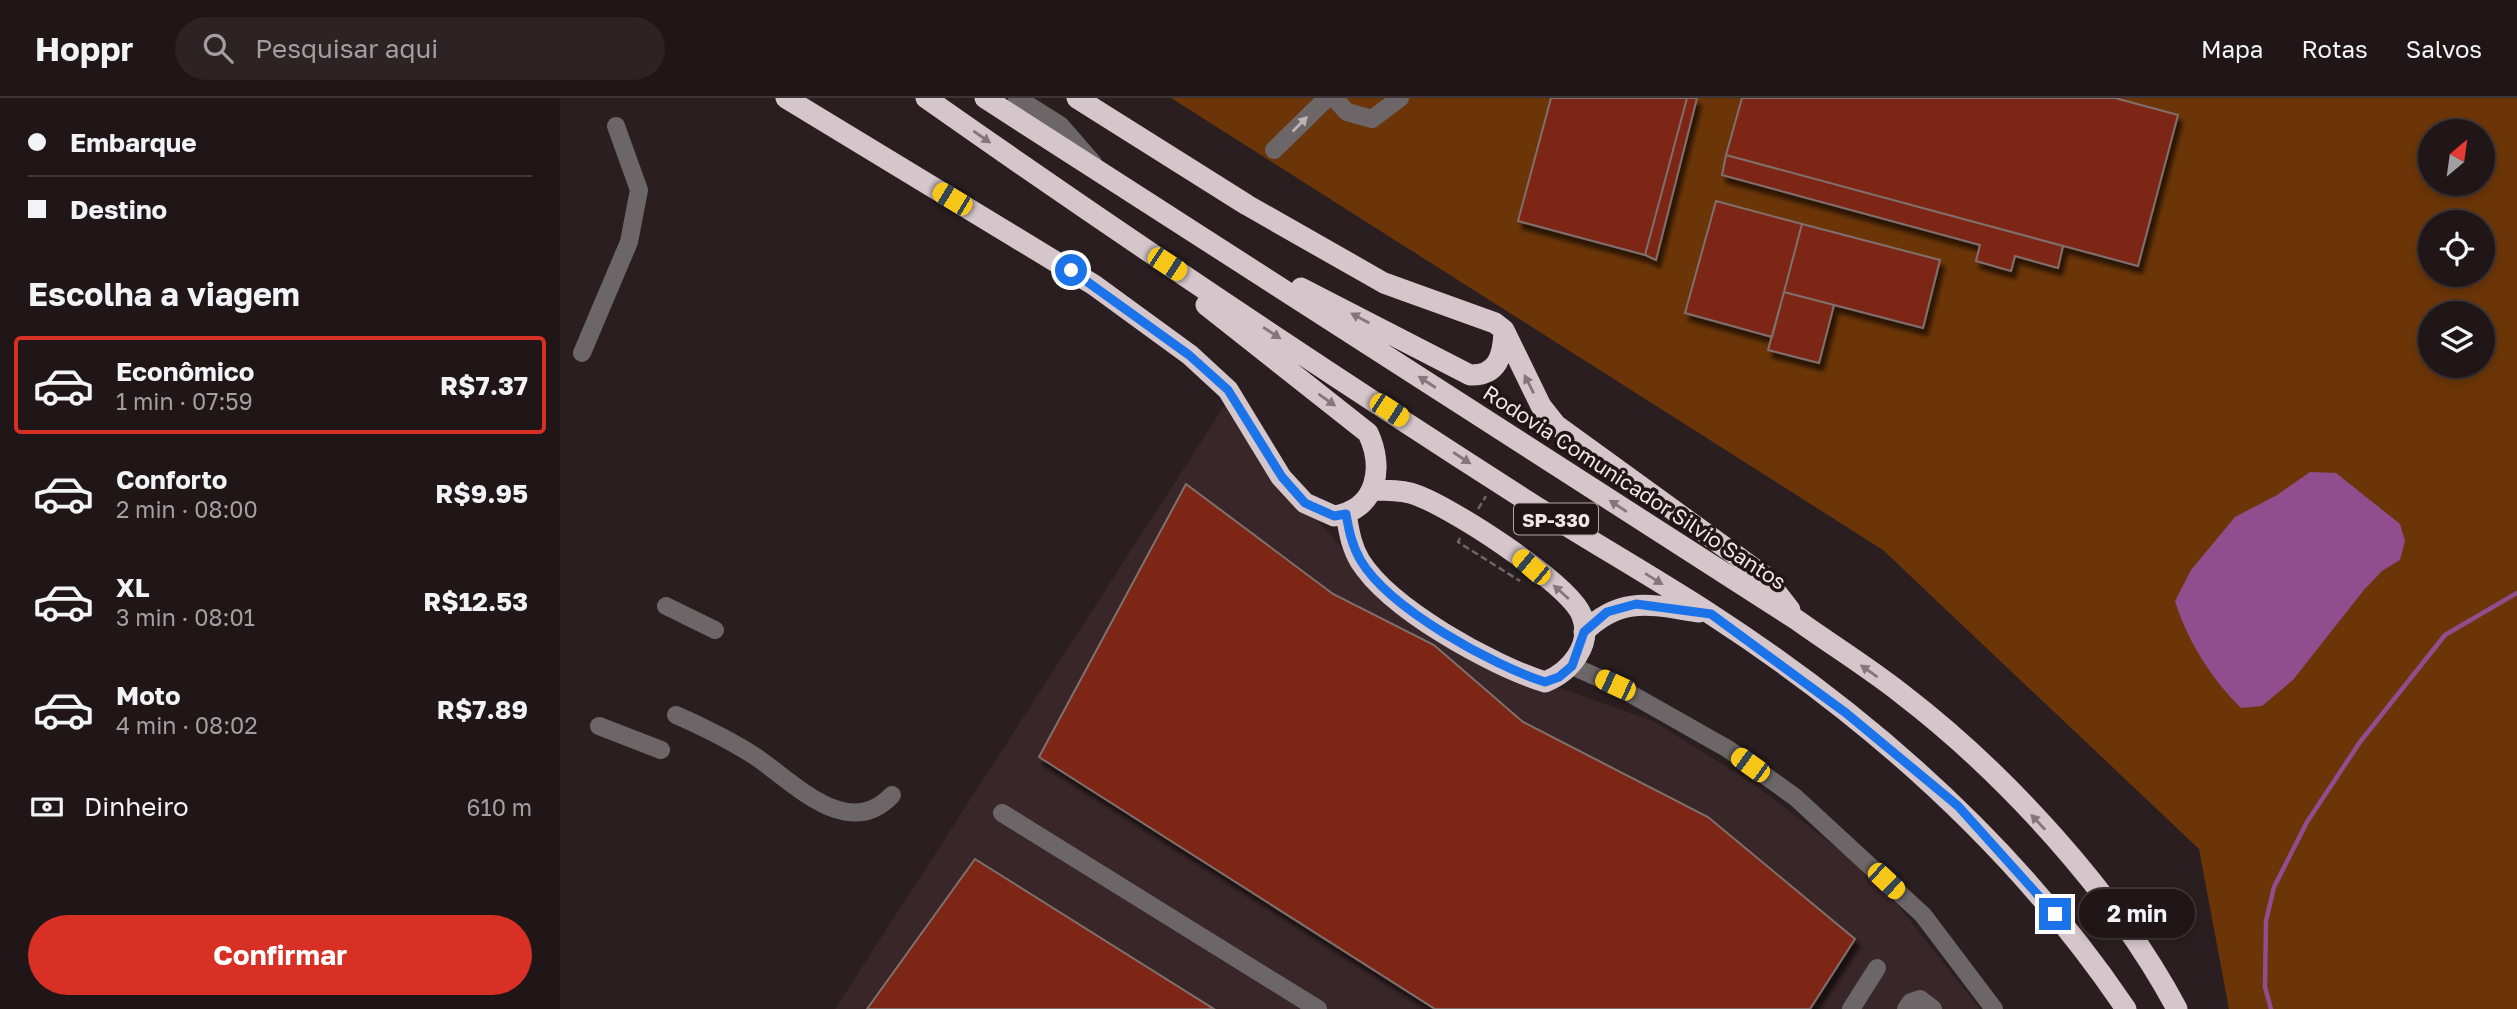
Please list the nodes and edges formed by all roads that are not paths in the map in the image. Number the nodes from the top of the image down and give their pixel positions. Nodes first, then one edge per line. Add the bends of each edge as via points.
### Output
1 (786, 98) edge
2 (926, 98) edge
3 (985, 98) edge
4 (1017, 98) edge
5 (1077, 98) edge
6 (1327, 98) edge
7 (1334, 98) edge
8 (1400, 98) edge
9 (616, 126) dead end
10 (1274, 150) dead end
11 (1097, 169) junction
12 (1100, 220) junction
13 (1244, 264) junction
14 (1504, 330) junction
15 (582, 353) dead end
16 (1373, 490) junction
17 (1346, 514) junction
18 (666, 606) dead end
19 (1711, 614) junction
20 (1797, 620) junction
21 (715, 630) dead end
22 (1584, 632) junction
23 (1572, 666) junction
24 (676, 715) dead end
25 (599, 726) dead end
26 (660, 750) dead end
27 (892, 795) dead end
28 (1002, 813) dead end
29 (1877, 968) dead end
30 (1318, 1009) edge
31 (1852, 1009) edge
32 (1906, 1009) edge
33 (1933, 1009) edge
34 (1994, 1009) edge
35 (2126, 1009) edge
36 (2177, 1009) edge

1 - 17 highway via 1094,285 1189,355 1228,390 1282,477 1305,503 1334,516
2 -> 12 highway, SP-330
3 - 11 highway, Rodovia Comunicador Silvio Santos / SP-330
4 - 11 lane via 1060,125
5 - 14 highway via 1247,205 1384,283 1486,317
10 -> 6 lane
7 - 8 lane via 1347,112 1372,119
9 - 15 lane via 639,190 629,242
11 - 13 highway, Rodovia Comunicador Silvio Santos / SP-330
12 -> 16 highway via 1355,419 1377,452
12 -> 19 highway, SP-330 via 1522,498
14 -> 13 highway via 1497,365 1490,372 1470,375 1318,296
20 -> 13 highway, Rodovia Comunicador Silvio Santos / SP-330
20 -> 14 highway via 1763,575 1556,425 1541,407
16 - 17 highway
22 -> 16 highway via 1582,614 1567,596 1514,552 1411,493
17 - 23 highway via 1361,562 1418,615 1516,673 1545,682
18 - 21 lane
19 - 22 highway via 1636,604 1607,612
19 - 35 highway, SP-330 via 1846,713 1958,806 2055,914
36 -> 20 highway, Rodovia Comunicador Silvio Santos / SP-330 via 2156,968 2084,873 2003,783 1901,693
22 - 23 highway
23 - 34 lane via 1728,749 1795,797 1923,915
24 - 27 lane via 726,738 827,806 847,813 868,812 883,806
25 - 26 lane
28 - 30 lane
29 - 31 lane
32 - 33 lane via 1920,999

